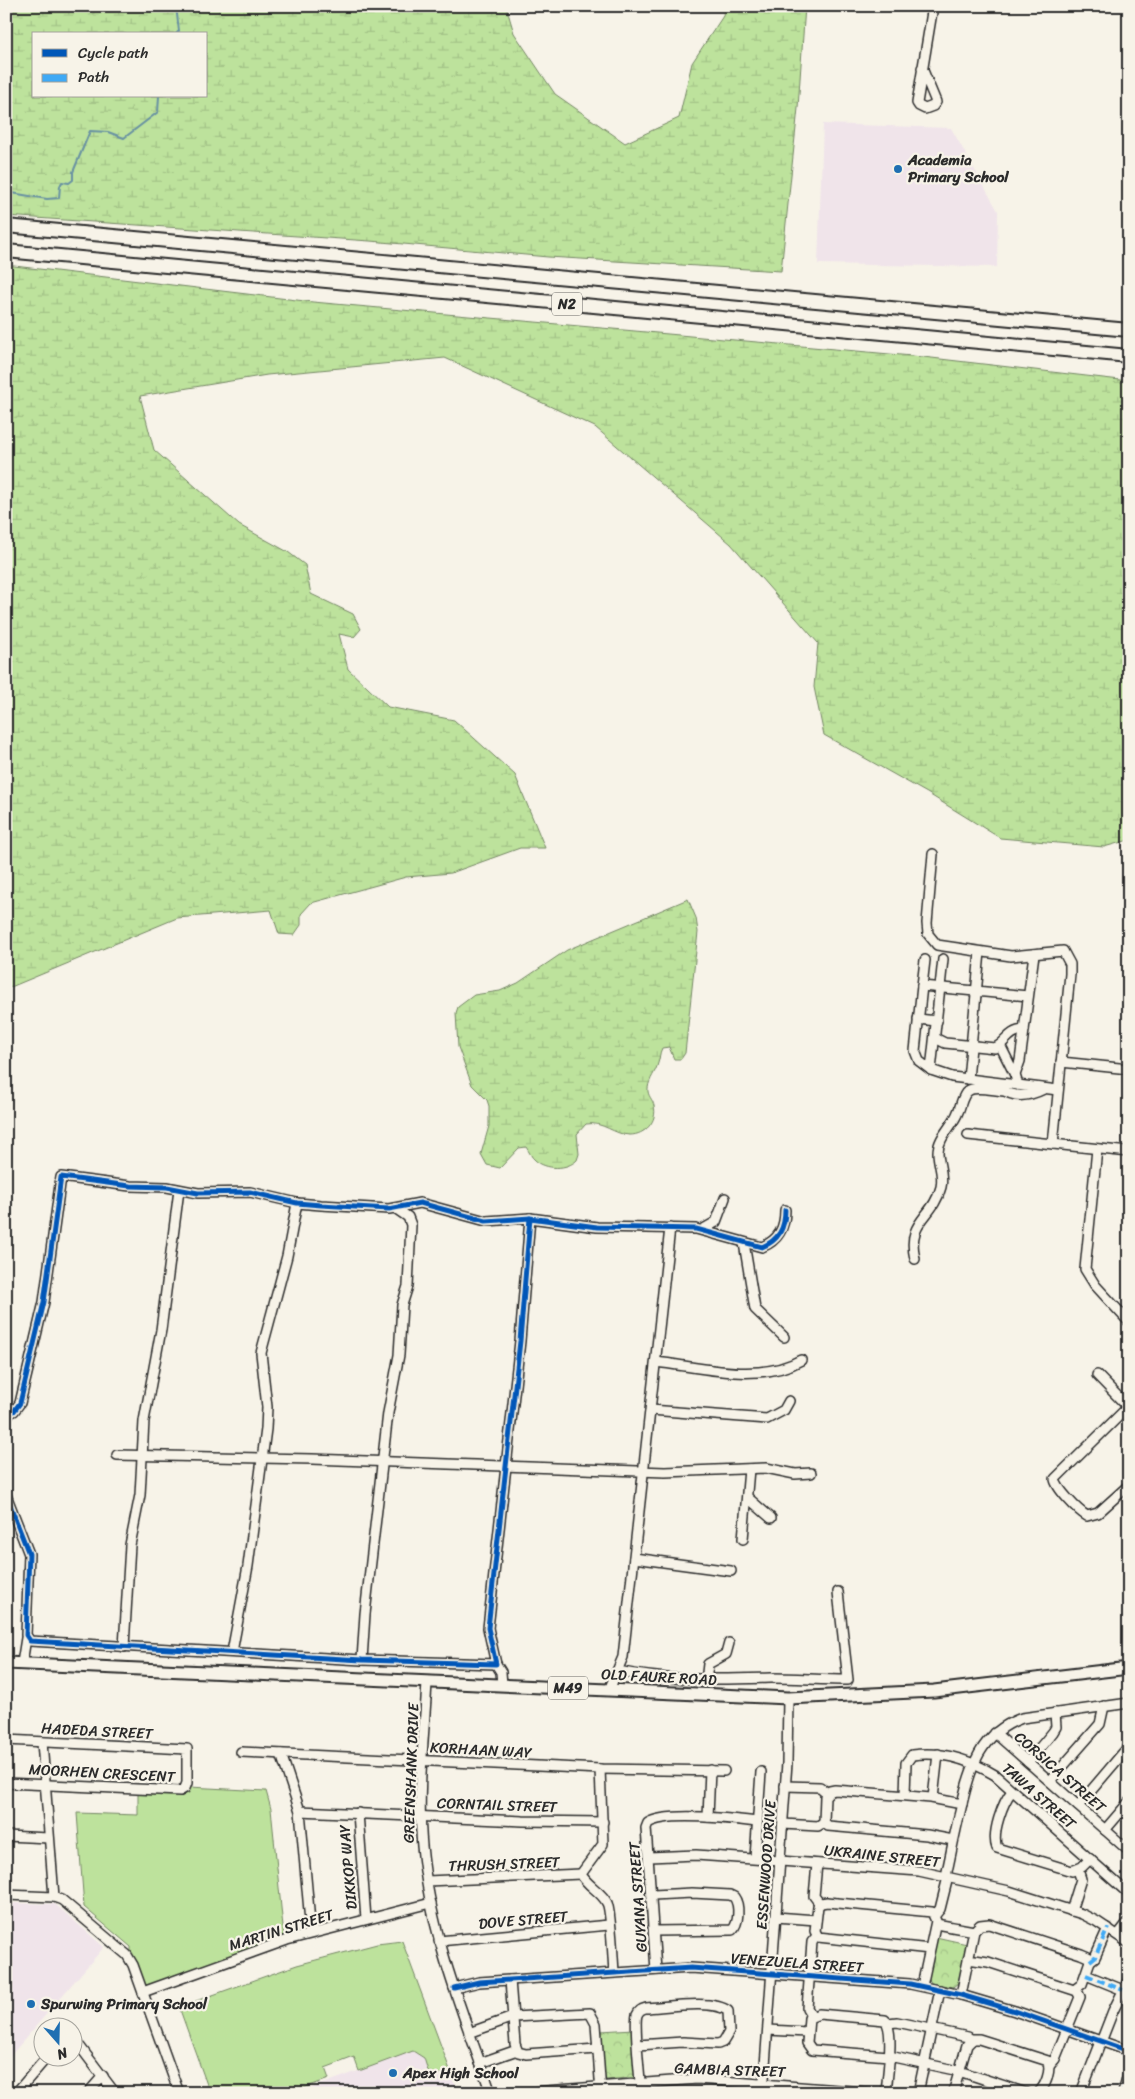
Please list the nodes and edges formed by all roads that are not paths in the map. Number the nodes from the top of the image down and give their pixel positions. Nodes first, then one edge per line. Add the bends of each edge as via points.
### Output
1 (933, 6) edge
2 (922, 68) dead end
3 (6, 226) edge
4 (6, 251) edge
5 (1129, 330) edge
6 (1129, 356) edge
7 (933, 854) dead end
8 (980, 952) junction
9 (1034, 954) junction
10 (943, 959) dead end
11 (925, 960) dead end
12 (922, 986) junction
13 (940, 987) junction
14 (976, 991) junction
15 (1028, 996) junction
16 (918, 1019) junction
17 (937, 1021) junction
18 (1024, 1030) junction
19 (935, 1038) junction
20 (971, 1045) junction
21 (1000, 1045) junction
22 (1061, 1062) junction
23 (1129, 1069) edge
24 (931, 1070) junction
25 (1015, 1076) junction
26 (968, 1079) junction
27 (991, 1082) junction
28 (1018, 1085) junction
29 (1044, 1088) junction
30 (1058, 1090) junction
31 (1006, 1091) junction
32 (968, 1135) dead end
33 (1053, 1144) junction
34 (1097, 1149) junction
35 (1129, 1152) edge
36 (179, 1190) junction
37 (725, 1198) dead end
38 (297, 1203) junction
39 (395, 1208) junction
40 (785, 1210) dead end
41 (530, 1218) junction
42 (670, 1228) junction
43 (701, 1230) junction
44 (744, 1243) junction
45 (915, 1259) dead end
46 (1129, 1322) edge
47 (784, 1337) dead end
48 (801, 1360) dead end
49 (656, 1362) junction
50 (1097, 1375) dead end
51 (789, 1402) dead end
52 (1128, 1408) edge
53 (651, 1410) junction
54 (6, 1415) edge
55 (117, 1455) dead end
56 (141, 1455) junction
57 (262, 1459) junction
58 (383, 1462) junction
59 (505, 1468) junction
60 (749, 1470) junction
61 (644, 1472) junction
62 (811, 1473) dead end
63 (1129, 1485) edge
64 (6, 1495) edge
65 (747, 1498) junction
66 (771, 1518) dead end
67 (743, 1539) dead end
68 (634, 1558) junction
69 (730, 1571) dead end
70 (838, 1592) dead end
71 (26, 1638) junction
72 (729, 1643) dead end
73 (124, 1647) junction
74 (232, 1652) junction
75 (362, 1660) junction
76 (6, 1663) edge
77 (22, 1663) junction
78 (496, 1664) junction
79 (1129, 1668) edge
80 (618, 1671) junction
81 (706, 1681) junction
82 (427, 1683) junction
83 (502, 1685) junction
84 (609, 1690) junction
85 (788, 1698) junction
86 (1129, 1703) edge
87 (1104, 1706) junction
88 (1055, 1712) junction
89 (995, 1733) junction
90 (6, 1740) edge
91 (42, 1742) junction
92 (1129, 1746) edge
93 (187, 1749) joint
94 (241, 1752) dead end
95 (281, 1754) junction
96 (938, 1754) junction
97 (423, 1760) junction
98 (1028, 1762) junction
99 (972, 1765) junction
100 (600, 1769) junction
101 (710, 1770) junction
102 (724, 1771) dead end
103 (761, 1772) dead end
104 (1050, 1781) junction
105 (6, 1783) edge
106 (45, 1785) junction
107 (786, 1786) junction
108 (1012, 1791) junction
109 (827, 1792) junction
110 (905, 1795) junction
111 (933, 1798) junction
112 (1129, 1802) edge
113 (962, 1804) junction
114 (1078, 1806) junction
115 (300, 1811) junction
116 (358, 1813) junction
117 (421, 1816) junction
118 (708, 1817) junction
119 (603, 1822) junction
120 (757, 1822) junction
121 (824, 1822) junction
122 (783, 1824) junction
123 (1105, 1830) junction
124 (6, 1836) edge
125 (49, 1838) junction
126 (953, 1840) junction
127 (1129, 1851) edge
128 (649, 1858) junction
129 (755, 1858) junction
130 (1090, 1859) junction
131 (780, 1861) junction
132 (818, 1864) junction
133 (1078, 1870) junction
134 (581, 1874) junction
135 (947, 1877) junction
136 (428, 1881) junction
137 (1129, 1894) edge
138 (6, 1895) edge
139 (652, 1895) junction
140 (54, 1897) junction
141 (431, 1903) junction
142 (820, 1904) junction
143 (1072, 1911) junction
144 (776, 1917) junction
145 (366, 1919) junction
146 (935, 1919) junction
147 (816, 1920) junction
148 (1129, 1921) edge
149 (609, 1925) junction
150 (1108, 1928) junction
151 (655, 1931) junction
152 (974, 1931) junction
153 (311, 1933) junction
154 (1118, 1935) junction
155 (817, 1936) junction
156 (439, 1942) junction
157 (1129, 1943) edge
158 (930, 1949) junction
159 (968, 1960) junction
160 (1090, 1962) junction
161 (656, 1970) junction
162 (614, 1972) junction
163 (772, 1973) junction
164 (1086, 1975) junction
165 (809, 1976) junction
166 (1129, 1979) edge
167 (510, 1980) junction
168 (922, 1986) junction
169 (454, 1988) junction
170 (1076, 1989) junction
171 (940, 1990) junction
172 (1123, 1990) junction
173 (143, 1992) junction
174 (960, 1995) junction
175 (812, 2016) junction
176 (513, 2017) junction
177 (888, 2023) junction
178 (1068, 2028) junction
179 (768, 2030) junction
180 (932, 2030) junction
181 (807, 2032) junction
182 (469, 2033) junction
183 (972, 2040) junction
184 (1101, 2041) junction
185 (638, 2045) junction
186 (82, 2047) edge
187 (597, 2049) junction
188 (517, 2050) junction
189 (1129, 2051) edge
190 (889, 2056) junction
191 (480, 2063) junction
192 (924, 2064) junction
193 (39, 2066) edge
194 (1049, 2066) junction
195 (959, 2071) junction
196 (1129, 2072) edge
197 (103, 2076) junction
198 (641, 2083) junction
199 (740, 2083) junction
200 (601, 2089) edge
201 (763, 2089) edge
202 (789, 2089) edge
203 (16, 2093) edge
204 (88, 2093) edge
205 (115, 2093) edge
206 (180, 2093) edge
207 (491, 2093) edge
208 (521, 2093) edge
209 (642, 2093) edge
210 (739, 2093) edge
211 (877, 2093) edge
212 (886, 2093) edge
213 (918, 2093) edge
214 (954, 2093) edge
215 (1026, 2093) edge
216 (1038, 2093) edge
217 (1081, 2093) edge
218 (1123, 2093) edge

1 - 2 street
3 - 5 highway, N2
4 - 6 highway, N2
7 - 8 street via 928,934 937,945
8 - 9 street via 1011,956
8 - 14 street
9 - 15 street
9 - 22 street via 1063,951 1070,964
10 - 13 street
11 - 12 street
12 - 13 street
12 - 16 street
13 - 14 street
13 - 17 street
14 - 15 street
14 - 20 street
15 - 18 street
16 - 17 street
16 - 24 street via 915,1051 919,1061
17 - 19 street
18 - 21 street via 1008,1034
18 - 25 street
19 - 20 street via 945,1043
19 - 24 street
20 - 21 street via 995,1048
20 - 26 street
21 - 25 street
22 - 23 street
22 - 30 street
24 - 26 street via 944,1076
25 - 28 street
26 - 27 street
27 - 28 street
27 - 31 street
28 - 29 street
29 - 30 street
29 - 31 street via 1018,1096
30 - 33 street
31 - 45 street via 974,1089 964,1095 952,1126 940,1141 942,1186 933,1206 915,1229 912,1242
32 - 33 street
33 - 34 street
34 - 35 street
34 - 46 street via 1085,1269 1095,1285
36 - 38 street via 212,1194 250,1192
36 - 54 street via 61,1177 38,1331 20,1403
36 - 56 street
37 - 43 street via 716,1222
38 - 39 street
38 - 57 street via 288,1256 261,1353 267,1415
39 - 41 street via 420,1203 486,1221
39 - 58 street via 408,1217 411,1225 408,1286 402,1305 399,1355
40 - 44 street via 782,1230 770,1244 762,1248
41 - 42 street via 597,1227
41 - 59 street
42 - 43 street
42 - 49 street
43 - 44 street
44 - 47 street via 755,1309
48 - 49 street via 778,1370 736,1372
49 - 53 street
50 - 52 street
51 - 53 street via 784,1410 767,1419
52 - 63 street via 1055,1479 1057,1486 1087,1516 1098,1513
53 - 61 street
55 - 56 street
56 - 57 street
56 - 73 street via 140,1495 133,1521 126,1583
57 - 58 street
57 - 74 street via 248,1566
58 - 59 street
58 - 75 street
59 - 61 street
59 - 78 street via 488,1628
60 - 61 street
60 - 62 street via 766,1468 795,1474
60 - 65 street
61 - 68 street
64 - 71 street via 29,1554
65 - 66 street
65 - 67 street
68 - 69 street
68 - 80 street via 623,1657
70 - 81 street via 848,1680 773,1678
71 - 73 street via 35,1642
71 - 77 street
72 - 81 street via 726,1654 708,1664
73 - 74 street
74 - 75 street
75 - 78 street
76 - 77 main road, OLD FAURE ROAD / M49
77 - 82 main road, OLD FAURE ROAD / M49
78 - 83 street via 501,1672
79 - 85 main road, OLD FAURE ROAD / M49 via 934,1691
80 - 81 street via 650,1678
80 - 84 street
82 - 83 main road, OLD FAURE ROAD / M49
82 - 97 street, GREENSHANK DRIVE
83 - 84 main road, OLD FAURE ROAD / M49
84 - 85 main road, OLD FAURE ROAD / M49
85 - 107 street, ESSENWOOD DRIVE
86 - 87 street
87 - 88 street
87 - 104 street via 1100,1724
88 - 89 street via 1022,1718
88 - 98 street via 1056,1727
89 - 98 street, CORSICA STREET
89 - 99 street via 981,1748
90 - 91 street, HADEDA STREET
91 - 93 street, HADEDA STREET
91 - 106 street
92 - 114 street
93 - 106 street, MOORHEN CRESCENT via 187,1783 180,1791
94 - 95 street, KORHAAN WAY
95 - 97 street, KORHAAN WAY
95 - 115 street
96 - 99 street, TAWA STREET
96 - 110 street, TAWA STREET via 914,1755 907,1760
96 - 111 street
97 - 100 street, KORHAAN WAY
97 - 117 street, GREENSHANK DRIVE
98 - 104 street, CORSICA STREET
99 - 108 street, TAWA STREET via 996,1775
99 - 113 street
100 - 101 street, KORHAAN WAY
100 - 119 street
101 - 102 street, KORHAAN WAY
101 - 118 street
103 - 120 street
104 - 114 street, CORSICA STREET
105 - 106 street, MOORHEN CRESCENT
106 - 125 street
107 - 109 street via 820,1788
107 - 122 street, ESSENWOOD DRIVE
108 - 130 street, TAWA STREET
108 - 133 street via 1002,1804 997,1848 1067,1870
109 - 110 street
109 - 121 street
110 - 111 street
111 - 113 street
112 - 123 street
113 - 126 street
114 - 123 street, CORSICA STREET
115 - 116 street, CORNTAIL STREET
115 - 153 street
116 - 117 street, CORNTAIL STREET
116 - 145 street, DIKKOP WAY
117 - 119 street, CORNTAIL STREET
117 - 136 street, GREENSHANK DRIVE
118 - 120 street
118 - 128 street, GUYANA STREET via 660,1819 648,1824
119 - 134 street via 604,1844
120 - 129 street
121 - 122 street via 818,1826
121 - 126 street via 828,1826
122 - 131 street, ESSENWOOD DRIVE
123 - 127 street, CORSICA STREET
124 - 125 street
125 - 140 street
126 - 135 street
128 - 129 street, UKRAINE STREET via 696,1855
128 - 139 street, GUYANA STREET
129 - 131 street, UKRAINE STREET
130 - 133 street
130 - 137 street, TAWA STREET
131 - 132 street, UKRAINE STREET
131 - 144 street, ESSENWOOD DRIVE
132 - 135 street, UKRAINE STREET via 919,1871
132 - 142 street via 814,1896
133 - 143 street via 1081,1879
134 - 136 street, THRUSH STREET
134 - 149 street via 607,1902
135 - 143 street, UKRAINE STREET via 1009,1891
135 - 146 street
136 - 141 street, GREENSHANK DRIVE
138 - 140 street
139 - 151 street, GUYANA STREET
139 - 151 street via 730,1895 738,1904 736,1924 732,1930
140 - 173 street via 68,1904 126,1955
141 - 145 street, MARTIN STREET
141 - 156 street, GREENSHANK DRIVE
142 - 146 street via 828,1902 927,1911
142 - 147 street
143 - 150 street, UKRAINE STREET
144 - 147 street
144 - 163 street, ESSENWOOD DRIVE
145 - 153 street, MARTIN STREET
146 - 152 street
146 - 158 street
147 - 155 street
148 - 154 street
149 - 156 street, DOVE STREET
149 - 162 street
150 - 154 street, UKRAINE STREET
150 - 160 street
151 - 161 street, GUYANA STREET
152 - 159 street
152 - 160 street via 980,1925 989,1924 1081,1954
153 - 173 street, MARTIN STREET
154 - 157 street, UKRAINE STREET
155 - 158 street
155 - 165 street via 812,1942
156 - 169 street, GREENSHANK DRIVE
158 - 168 street
159 - 170 street via 988,1962
159 - 174 street
160 - 164 street
161 - 162 street, VENEZUELA STREET
161 - 163 street, VENEZUELA STREET via 691,1968
162 - 167 street, VENEZUELA STREET
163 - 165 street, VENEZUELA STREET
163 - 179 street, ESSENWOOD DRIVE
164 - 170 street
164 - 172 street
165 - 168 street, VENEZUELA STREET
165 - 175 street via 807,2008
166 - 172 street
167 - 169 street, VENEZUELA STREET via 470,1983
167 - 176 street
168 - 171 street, VENEZUELA STREET
169 - 182 street, GREENSHANK DRIVE
170 - 178 street via 1080,1997
171 - 174 street, VENEZUELA STREET
171 - 180 street
172 - 184 street
173 - 206 street
174 - 178 street, VENEZUELA STREET
175 - 177 street via 881,2018
175 - 181 street
176 - 182 street
176 - 187 street via 590,2013 596,2024
176 - 188 street
177 - 180 street
177 - 190 street
178 - 184 street, VENEZUELA STREET
178 - 194 street
179 - 181 street
179 - 201 street, ESSENWOOD DRIVE
180 - 183 street
180 - 192 street
181 - 190 street via 807,2043 812,2050
182 - 191 street, GREENSHANK DRIVE
183 - 194 street via 979,2039 1048,2061
183 - 195 street via 967,2045
184 - 189 street, VENEZUELA STREET
184 - 217 street
185 - 185 street via 637,2017 639,2011 646,2008 693,2005 723,2007 728,2011 727,2038 718,2044 695,2041
185 - 198 street
186 - 197 street
187 - 188 street via 526,2054
187 - 200 street
188 - 191 street
190 - 192 street
190 - 212 street
191 - 207 street, GREENSHANK DRIVE
192 - 195 street
192 - 213 street
193 - 203 street
194 - 216 street via 1044,2087
195 - 214 street
195 - 215 street
196 - 218 street
197 - 204 street
197 - 205 street
198 - 199 street, GAMBIA STREET via 697,2080
198 - 200 street, GAMBIA STREET
198 - 209 street
199 - 201 street, GAMBIA STREET
199 - 210 street
200 - 208 street, GAMBIA STREET
201 - 202 street, GAMBIA STREET
202 - 211 street, GAMBIA STREET

